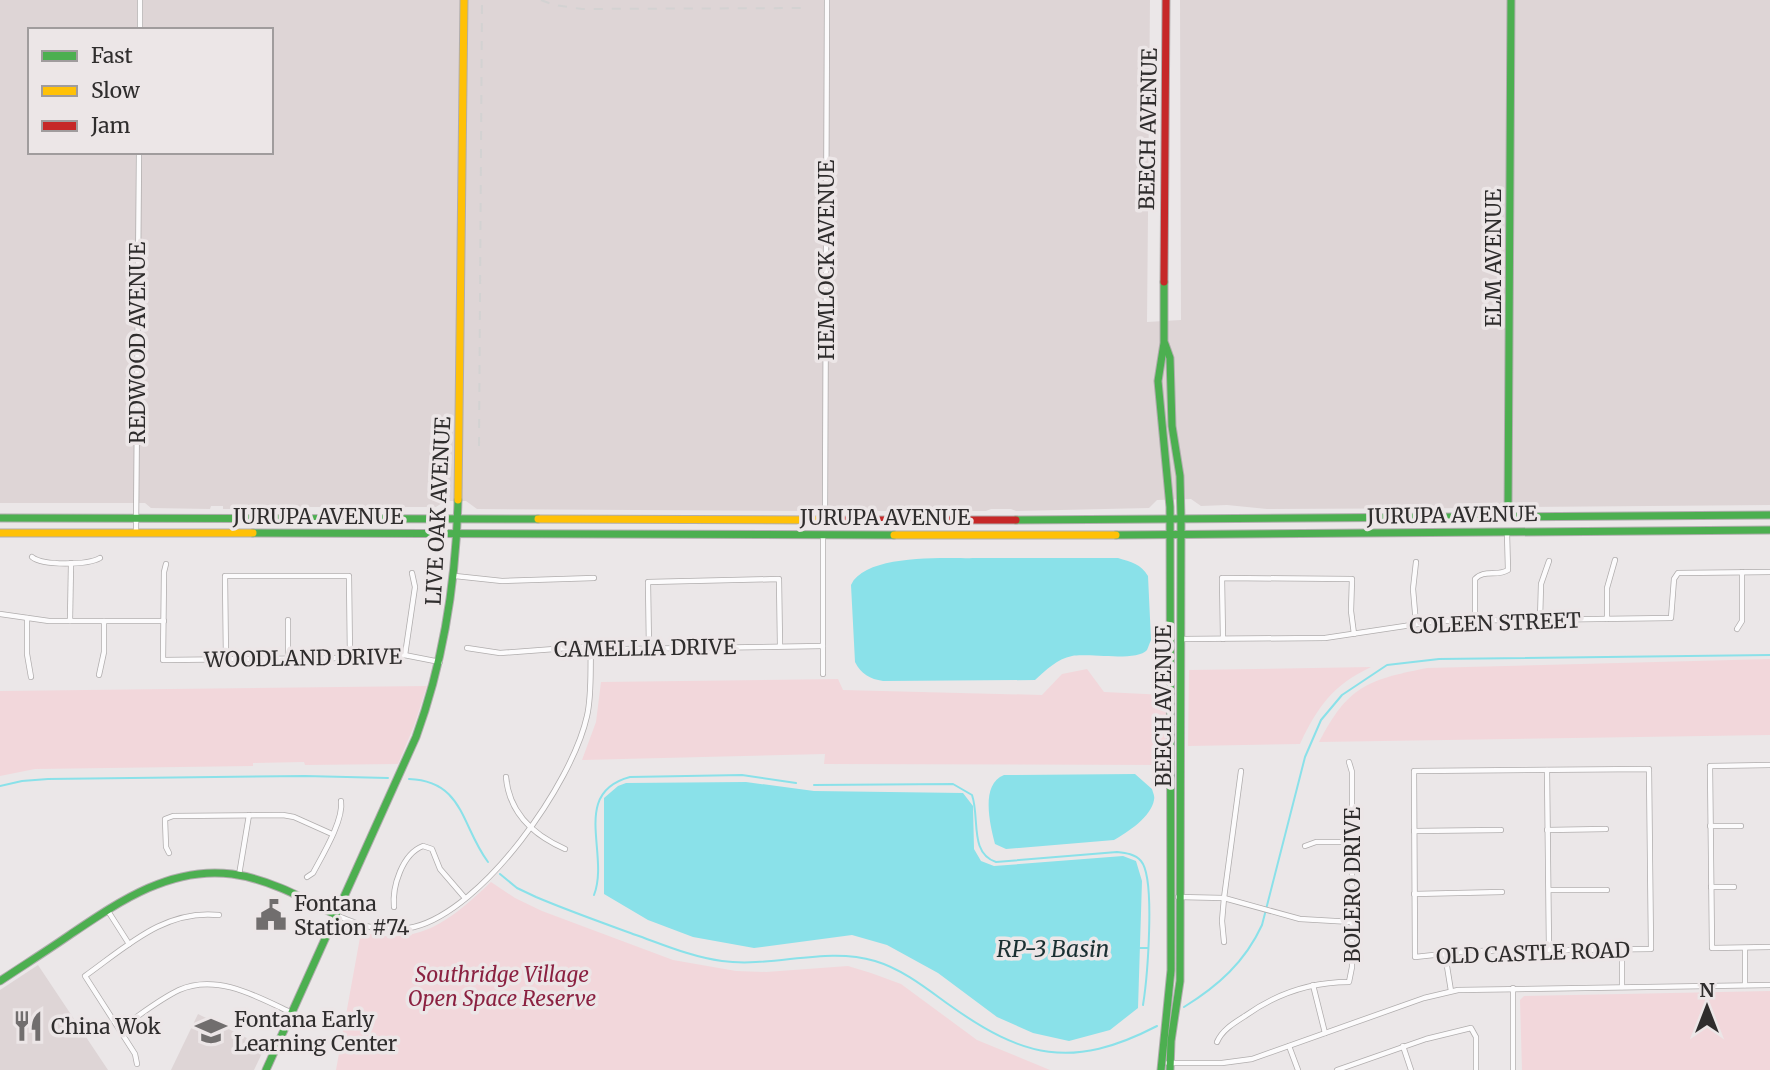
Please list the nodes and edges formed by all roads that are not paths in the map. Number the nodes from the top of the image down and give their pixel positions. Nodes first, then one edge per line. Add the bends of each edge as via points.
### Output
1 (140, 0) edge
2 (464, 0) edge
3 (827, 0) edge
4 (1166, 0) edge
5 (1511, 0) edge
6 (140, 28) edge
7 (139, 154) edge
8 (1164, 343) junction
9 (1770, 515) edge
10 (1508, 516) junction
11 (0, 518) edge
12 (136, 518) junction
13 (456, 519) junction
14 (1170, 519) junction
15 (1181, 519) junction
16 (825, 520) junction
17 (1770, 530) edge
18 (1507, 532) junction
19 (0, 533) edge
20 (136, 534) junction
21 (456, 534) junction
22 (823, 534) junction
23 (1170, 534) junction
24 (1181, 535) junction
25 (32, 557) dead end
26 (100, 558) dead end
27 (1615, 560) dead end
28 (1549, 561) dead end
29 (1416, 562) dead end
30 (71, 563) junction
31 (166, 564) dead end
32 (1742, 572) junction
33 (1770, 572) edge
34 (412, 573) dead end
35 (455, 576) junction
36 (594, 578) dead end
37 (0, 614) edge
38 (27, 618) junction
39 (1607, 619) junction
40 (288, 620) dead end
41 (1540, 620) junction
42 (70, 621) junction
43 (104, 621) junction
44 (164, 621) junction
45 (1475, 621) junction
46 (1416, 624) junction
47 (1737, 629) dead end
48 (1354, 634) junction
49 (1180, 639) junction
50 (1223, 639) junction
51 (780, 646) junction
52 (823, 646) junction
53 (591, 647) junction
54 (467, 648) dead end
55 (649, 649) junction
56 (405, 654) junction
57 (350, 658) junction
58 (288, 659) junction
59 (226, 660) junction
60 (441, 662) junction
61 (823, 674) dead end
62 (99, 675) dead end
63 (31, 677) dead end
64 (1349, 762) dead end
65 (1770, 765) edge
66 (1547, 770) junction
67 (1241, 771) dead end
68 (506, 777) dead end
69 (341, 801) dead end
70 (249, 815) junction
71 (1710, 826) junction
72 (1741, 826) dead end
73 (531, 828) junction
74 (1606, 829) dead end
75 (1500, 830) dead end
76 (1548, 830) junction
77 (1414, 831) junction
78 (332, 834) junction
79 (1352, 842) junction
80 (1305, 846) dead end
81 (565, 849) dead end
82 (169, 853) dead end
83 (239, 875) junction
84 (307, 877) dead end
85 (1711, 887) junction
86 (1734, 887) dead end
87 (1549, 890) junction
88 (1607, 890) dead end
89 (1502, 892) dead end
90 (1414, 894) junction
91 (1172, 897) junction
92 (1181, 897) junction
93 (465, 898) junction
94 (1224, 898) junction
95 (394, 907) dead end
96 (108, 910) junction
97 (219, 915) dead end
98 (336, 915) junction
99 (1352, 922) junction
100 (1224, 942) dead end
101 (129, 944) junction
102 (1770, 947) edge
103 (1745, 948) junction
104 (1549, 950) junction
105 (1622, 950) junction
106 (1445, 954) junction
107 (0, 981) edge
108 (1313, 985) junction
109 (1745, 985) junction
110 (1770, 985) edge
111 (1622, 987) junction
112 (1513, 988) junction
113 (1451, 991) junction
114 (293, 1013) junction
115 (119, 1029) junction
116 (1325, 1033) junction
117 (1217, 1042) dead end
118 (1289, 1046) junction
119 (1403, 1046) junction
120 (137, 1064) dead end
121 (1161, 1067) edge
122 (1170, 1067) edge
123 (267, 1070) edge
124 (1298, 1070) edge
125 (1337, 1070) edge
126 (1411, 1070) edge
127 (1476, 1070) edge
128 (1513, 1070) edge

1 - 6 street
2 - 13 main road, LIVE OAK AVENUE
3 - 16 street, HEMLOCK AVENUE
4 - 8 main road, BEECH AVENUE
5 - 10 main road, ELM AVENUE
7 - 12 street, REDWOOD AVENUE
8 - 14 main road, BEECH AVENUE via 1159,358 1160,414
8 - 15 main road, BEECH AVENUE via 1170,358
9 - 10 main road, JURUPA AVENUE
10 - 15 main road, JURUPA AVENUE
11 - 12 main road, JURUPA AVENUE
12 - 13 main road, JURUPA AVENUE
12 - 20 street, REDWOOD AVENUE
13 - 16 main road, JURUPA AVENUE
13 - 21 main road, LIVE OAK AVENUE
14 - 15 main road, JURUPA AVENUE
14 - 16 main road, JURUPA AVENUE
14 - 23 main road, BEECH AVENUE
15 - 24 main road, BEECH AVENUE
17 - 18 main road, JURUPA AVENUE
18 - 24 main road, JURUPA AVENUE
18 - 45 street via 1508,570 1475,579
19 - 20 main road, JURUPA AVENUE
20 - 21 main road, JURUPA AVENUE
21 - 22 main road, JURUPA AVENUE
21 - 35 main road, LIVE OAK AVENUE
22 - 23 main road, JURUPA AVENUE
22 - 52 street
23 - 24 main road, JURUPA AVENUE
23 - 91 main road, BEECH AVENUE
24 - 49 main road, BEECH AVENUE
25 - 30 street
26 - 30 street
27 - 39 street via 1607,588
28 - 41 street via 1541,584
29 - 46 street
30 - 42 street
31 - 44 street
32 - 33 street, COLEEN STREET
32 - 39 street, COLEEN STREET via 1678,573 1671,618
32 - 47 street via 1742,621
34 - 56 street via 415,587
35 - 36 street via 497,581
35 - 60 main road, LIVE OAK AVENUE
37 - 38 street
38 - 42 street
38 - 63 street
39 - 41 street, COLEEN STREET
40 - 58 street
41 - 45 street, COLEEN STREET
42 - 43 street
43 - 44 street
43 - 62 street
44 - 59 street, WOODLAND DRIVE via 163,660
45 - 46 street, COLEEN STREET
46 - 48 street, COLEEN STREET
48 - 50 street, COLEEN STREET
48 - 50 street via 1352,579 1222,578
49 - 50 street, COLEEN STREET
49 - 92 main road, BEECH AVENUE
51 - 52 street, CAMELLIA DRIVE
51 - 55 street, CAMELLIA DRIVE
51 - 55 street via 779,579 648,582
52 - 61 street
53 - 54 street, CAMELLIA DRIVE via 500,653
53 - 55 street, CAMELLIA DRIVE
53 - 73 street via 585,726 553,795
56 - 57 street, WOODLAND DRIVE
56 - 60 street, WOODLAND DRIVE
57 - 58 street, WOODLAND DRIVE
57 - 59 street via 349,576 225,576
58 - 59 street, WOODLAND DRIVE
60 - 98 main road, LIVE OAK AVENUE via 405,762
64 - 79 street, BOLERO DRIVE
65 - 71 street via 1710,766
66 - 76 street
66 - 77 street via 1414,771
66 - 105 street, OLD CASTLE ROAD via 1649,769 1651,948
67 - 94 street
68 - 73 street via 513,807
69 - 78 street
70 - 78 street via 290,816
70 - 82 street via 165,819
70 - 83 street
71 - 72 street
71 - 85 street
73 - 81 street
73 - 93 street
74 - 76 street
75 - 77 street
76 - 87 street
77 - 90 street
78 - 84 street
79 - 80 street
79 - 99 street, BOLERO DRIVE
83 - 96 main road via 205,872 170,878
83 - 98 main road
85 - 86 street
85 - 103 street via 1712,948
87 - 88 street
87 - 104 street
89 - 90 street
90 - 106 street, OLD CASTLE ROAD via 1415,957
91 - 92 street
91 - 121 main road, BEECH AVENUE via 1171,978
92 - 94 street
92 - 122 main road, BEECH AVENUE via 1180,981
93 - 95 street via 440,869 432,849 423,846 400,873
93 - 98 street via 444,915 407,928 372,928
94 - 99 street via 1312,921
94 - 100 street
96 - 101 street
96 - 107 main road
97 - 101 street via 178,917
98 - 114 main road, LIVE OAK AVENUE
99 - 108 street, BOLERO DRIVE via 1349,982
101 - 115 street via 85,975
102 - 103 street
103 - 109 street
104 - 105 street, OLD CASTLE ROAD
104 - 106 street, OLD CASTLE ROAD
105 - 111 street
106 - 113 street
108 - 116 street
108 - 117 street, BOLERO DRIVE via 1259,1006 1222,1033
109 - 110 street
109 - 111 street
111 - 112 street
112 - 113 street
112 - 128 street
113 - 116 street
114 - 115 street via 238,989 205,984 175,992
114 - 123 main road, LIVE OAK AVENUE
115 - 120 street
116 - 118 street
118 - 122 street via 1238,1061
118 - 124 street
119 - 125 street
119 - 126 street
119 - 127 street via 1473,1028
121 - 122 street

